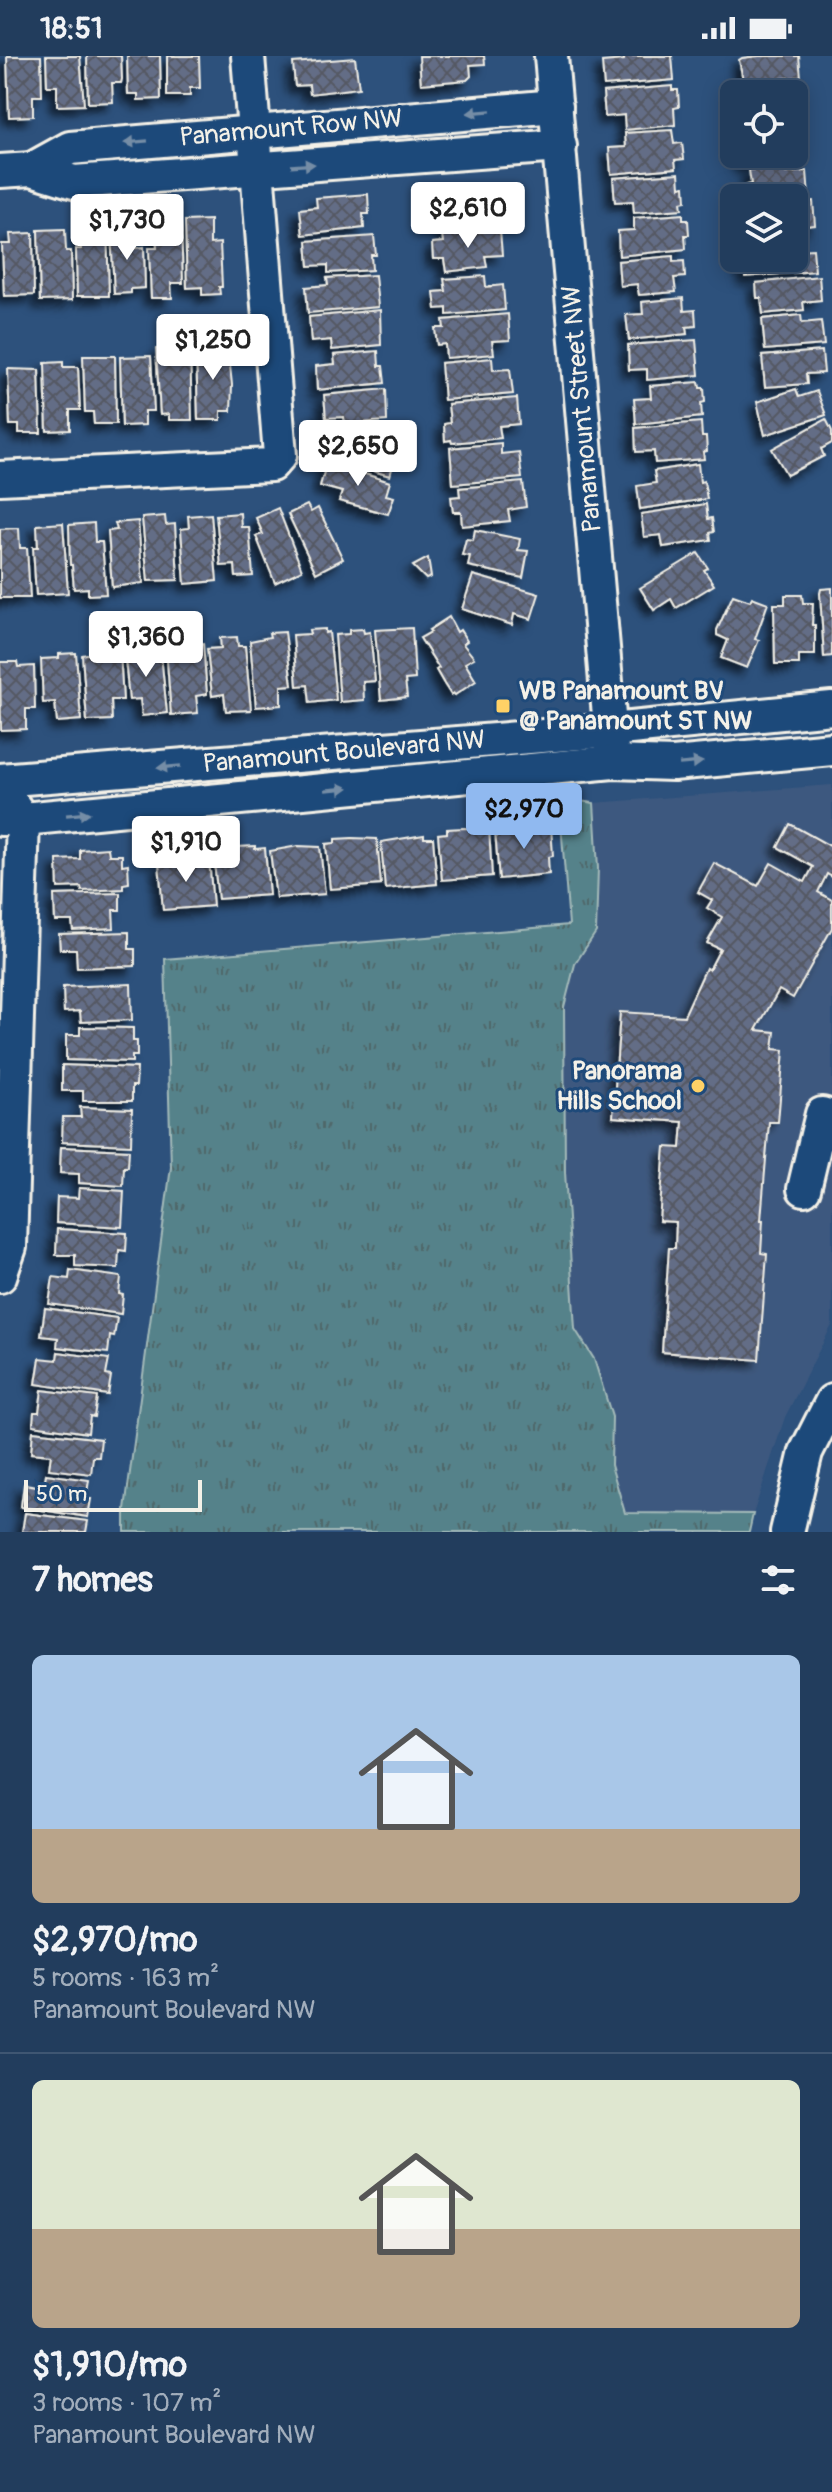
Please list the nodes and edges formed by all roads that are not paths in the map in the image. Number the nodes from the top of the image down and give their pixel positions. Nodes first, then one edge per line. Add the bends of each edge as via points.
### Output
1 (248, 56) edge
2 (551, 56) edge
3 (556, 106) junction
4 (255, 131) junction
5 (560, 146) junction
6 (258, 168) junction
7 (32, 169) junction
8 (0, 171) edge
9 (0, 478) edge
10 (832, 708) edge
11 (610, 730) junction
12 (832, 749) edge
13 (613, 762) junction
14 (0, 780) edge
15 (0, 787) edge
16 (11, 819) edge
17 (7, 1112) edge
18 (832, 1117) edge
19 (804, 1189) dead end
20 (0, 1276) edge
21 (832, 1401) edge
22 (787, 1532) edge

1 - 4 street
2 - 3 street, Panamount Street NW
3 -> 4 street, Panamount Row NW
3 - 5 street, Panamount Street NW
4 - 6 street
4 -> 7 street, Panamount Row NW via 70,148
6 -> 5 street, Panamount Row NW
5 - 11 street, Panamount Street NW
6 - 7 street, Panamount Row NW via 74,182
6 - 9 street via 280,455 271,465
7 - 8 street, Panamount Row NW
10 - 11 street, Panamount Boulevard NW
11 - 13 street, Panamount Street NW
11 -> 14 street, Panamount Boulevard NW
13 -> 12 street, Panamount Boulevard NW via 673,764
16 -> 13 street, Panamount Boulevard NW
15 - 16 street
16 - 17 street
17 - 20 street via 10,1247
18 - 19 street via 822,1114
21 - 22 street via 806,1452

